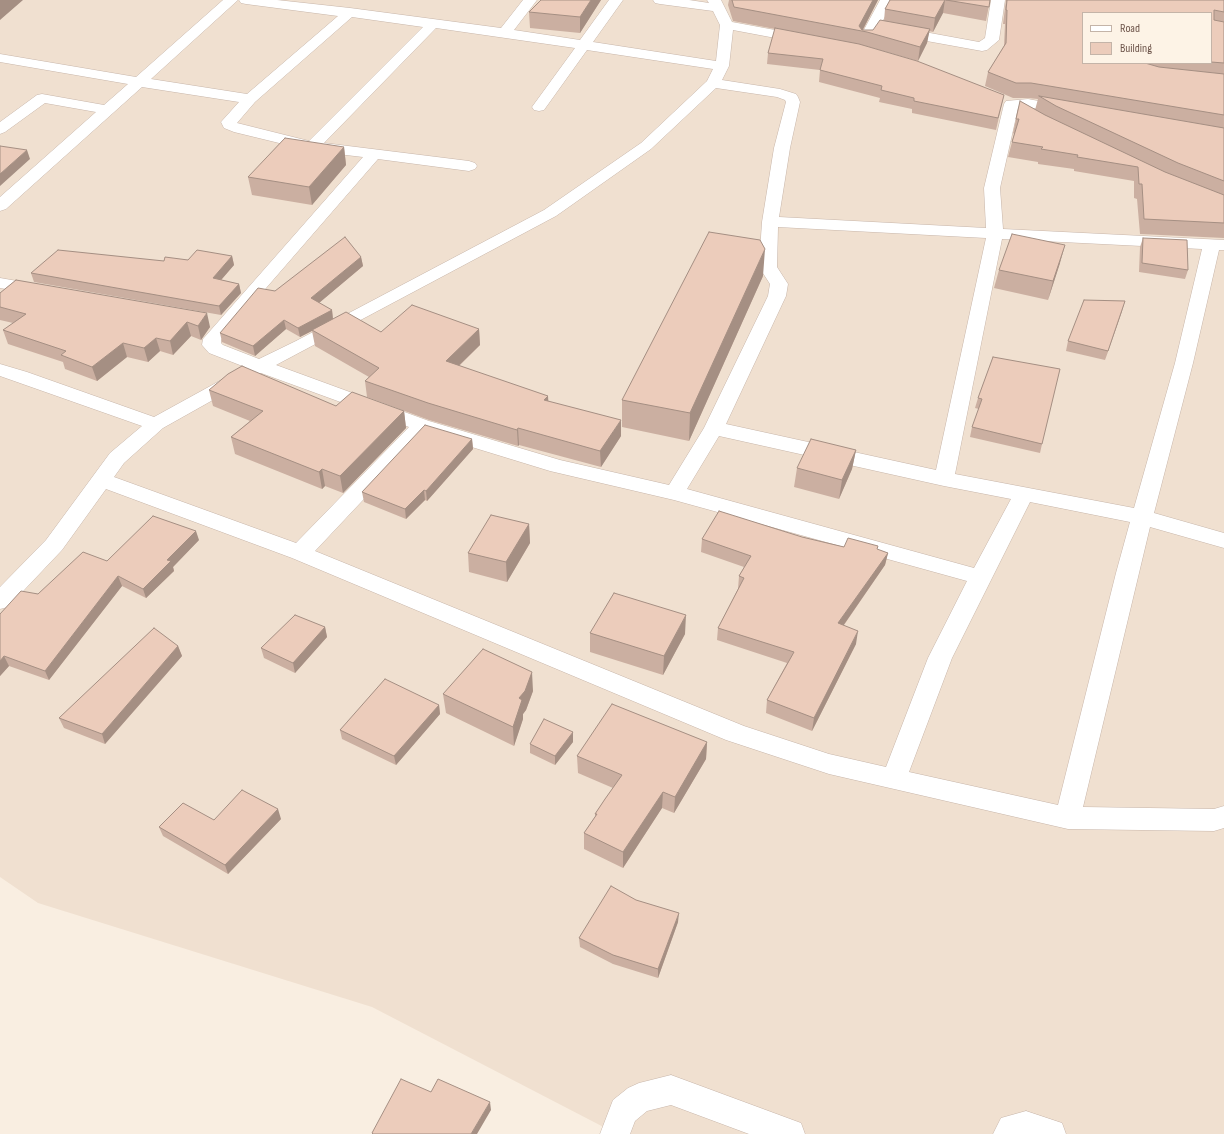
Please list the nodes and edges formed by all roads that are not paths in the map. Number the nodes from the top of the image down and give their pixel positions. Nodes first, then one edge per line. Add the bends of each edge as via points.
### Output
1 (231, 0) edge
2 (246, 0) edge
3 (530, 0) edge
4 (616, 0) edge
5 (660, 0) edge
6 (887, 0) edge
7 (998, 0) edge
8 (716, 4) edge
9 (350, 12) junction
10 (434, 23) junction
11 (727, 25) junction
12 (873, 27) junction
13 (505, 33) junction
14 (813, 41) edge
15 (583, 45) junction
16 (870, 53) edge
17 (0, 58) edge
18 (722, 66) junction
19 (75, 72) junction
20 (138, 82) junction
21 (713, 83) junction
22 (42, 98) junction
23 (250, 99) junction
24 (1005, 101) junction
25 (539, 107) dead end
26 (107, 110) junction
27 (1082, 113) edge
28 (1035, 118) edge
29 (0, 129) edge
30 (312, 146) junction
31 (373, 155) junction
32 (469, 166) dead end
33 (0, 206) edge
34 (770, 222) junction
35 (995, 234) junction
36 (1218, 244) edge
37 (0, 283) edge
38 (55, 292) edge
39 (260, 366) junction
40 (0, 370) edge
41 (156, 424) junction
42 (422, 425) junction
43 (714, 428) junction
44 (944, 479) junction
45 (102, 480) junction
46 (674, 493) junction
47 (1024, 495) junction
48 (1142, 517) junction
49 (1224, 541) edge
50 (300, 553) junction
51 (980, 577) junction
52 (0, 601) edge
53 (894, 779) junction
54 (1224, 817) edge
55 (1068, 818) junction
56 (615, 1134) edge
57 (790, 1134) edge
58 (1008, 1134) edge
59 (1051, 1134) edge

1 - 20 street
2 - 9 street
3 - 13 street
4 - 15 street
5 - 8 street
6 - 12 street
7 - 12 street via 992,40 982,47
8 - 11 street
9 - 10 street
9 - 23 street
10 - 13 street
10 - 30 street
11 - 14 street
11 - 18 street
12 - 16 street via 860,50
13 - 15 street
15 - 18 street
15 - 25 street
17 - 19 street
18 - 21 street
19 - 20 street
19 - 22 street
20 - 23 street
20 - 26 street
21 - 34 street via 791,97 793,102 782,148
21 - 39 street via 646,146 550,213
22 - 26 street
22 - 29 street
23 - 30 street via 229,125
24 - 27 street
24 - 28 street
24 - 35 street via 992,188
26 - 33 street
30 - 31 street
31 - 32 street
31 - 39 street via 219,322 211,345
34 - 35 street
34 - 43 street via 768,267 779,284 776,296
35 - 36 street
35 - 44 street
36 - 48 street
37 - 38 street
39 - 41 street
39 - 42 street
40 - 41 street
41 - 45 street via 117,458
42 - 46 street via 557,466
42 - 50 street
43 - 44 street
43 - 46 street
44 - 47 street
45 - 50 street
45 - 52 street via 54,545
46 - 51 street
47 - 48 street
47 - 51 street
48 - 49 street
48 - 55 street
50 - 53 street via 735,733 829,764
51 - 53 street via 940,658
53 - 55 street
54 - 55 street via 1214,820
56 - 57 street via 624,1111 639,1098 671,1090
58 - 59 street via 1012,1129 1026,1126

